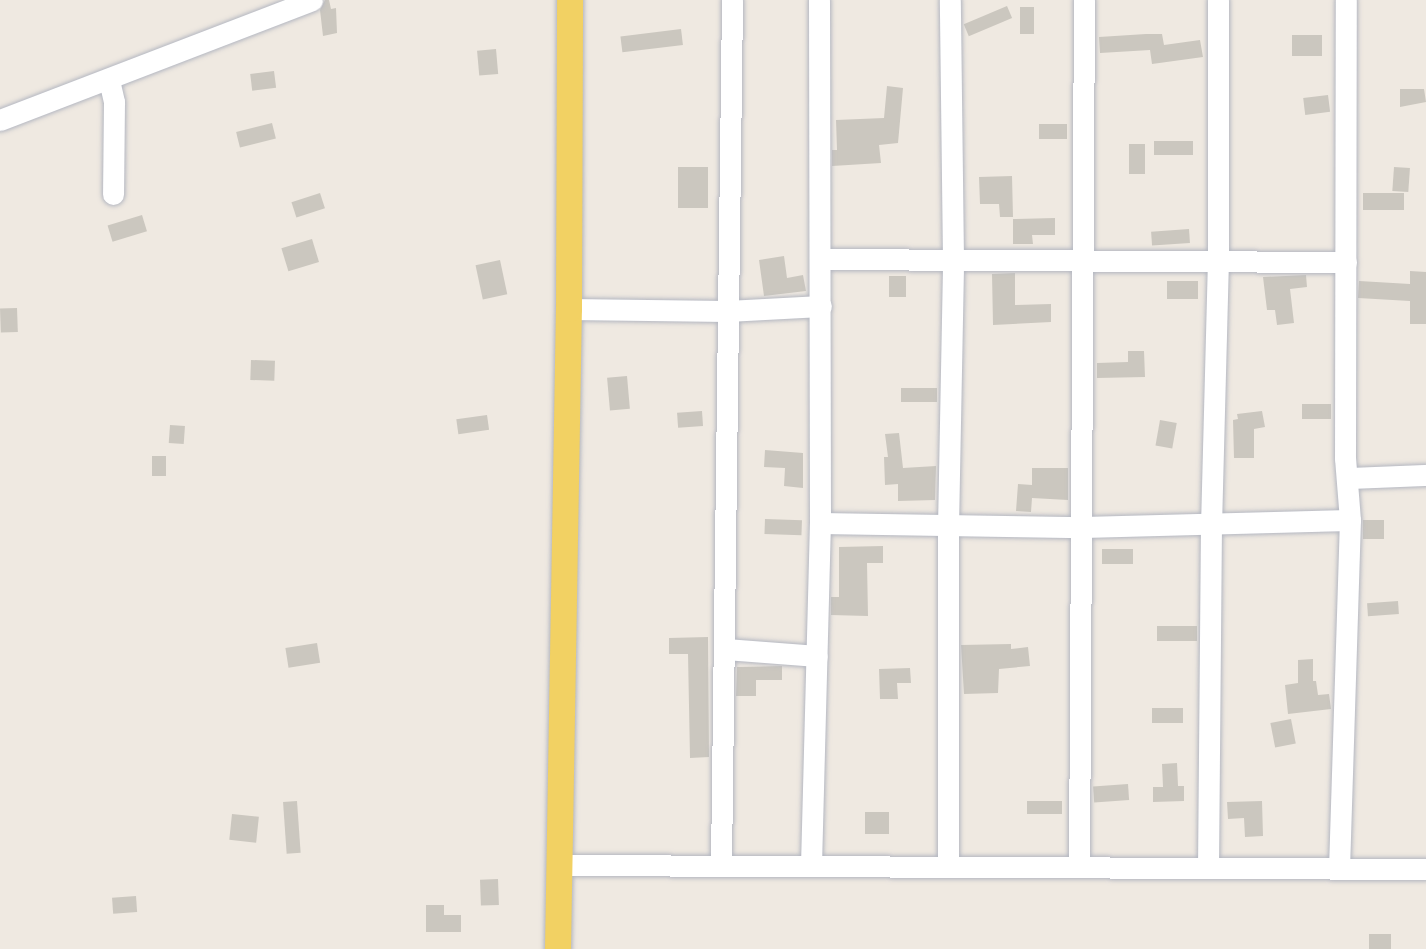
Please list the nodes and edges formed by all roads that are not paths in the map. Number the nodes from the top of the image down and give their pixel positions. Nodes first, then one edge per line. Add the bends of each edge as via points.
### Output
1 (312, 0) edge
2 (570, 0) edge
3 (732, 0) edge
4 (819, 0) edge
5 (950, 0) edge
6 (1084, 0) edge
7 (1218, 0) edge
8 (1346, 0) edge
9 (109, 80) junction
10 (0, 120) edge
11 (113, 194) dead end
12 (821, 259) junction
13 (953, 260) junction
14 (1081, 261) junction
15 (1218, 261) junction
16 (1346, 262) junction
17 (821, 306) junction
18 (569, 309) junction
19 (727, 311) junction
20 (1426, 475) edge
21 (1348, 478) junction
22 (1350, 520) junction
23 (820, 523) junction
24 (1210, 526) junction
25 (948, 527) junction
26 (1083, 527) junction
27 (726, 649) junction
28 (817, 656) junction
29 (721, 864) junction
30 (557, 865) junction
31 (811, 865) junction
32 (948, 866) junction
33 (1079, 867) junction
34 (1208, 868) junction
35 (1339, 869) junction
36 (1426, 869) edge
37 (558, 949) edge

1 - 9 street
2 - 18 main road
3 - 19 street
4 - 12 street
5 - 13 street
6 - 14 street
7 - 15 street
8 - 16 street
9 - 10 street
9 - 11 street via 114,102
12 - 13 street
12 - 17 street
13 - 14 street
13 - 25 street
14 - 15 street
14 - 26 street
15 - 16 street
15 - 24 street
16 - 21 street
17 - 19 street
17 - 23 street
18 - 19 street
18 - 30 main road
19 - 27 street
20 - 21 street
21 - 22 street
22 - 24 street
22 - 35 street
23 - 25 street
23 - 28 street
24 - 26 street
24 - 34 street
25 - 26 street
25 - 32 street
26 - 33 street
27 - 28 street
27 - 29 street
28 - 31 street
29 - 30 street
29 - 31 street
30 - 37 main road
31 - 32 street
32 - 33 street
33 - 34 street
34 - 35 street
35 - 36 street

